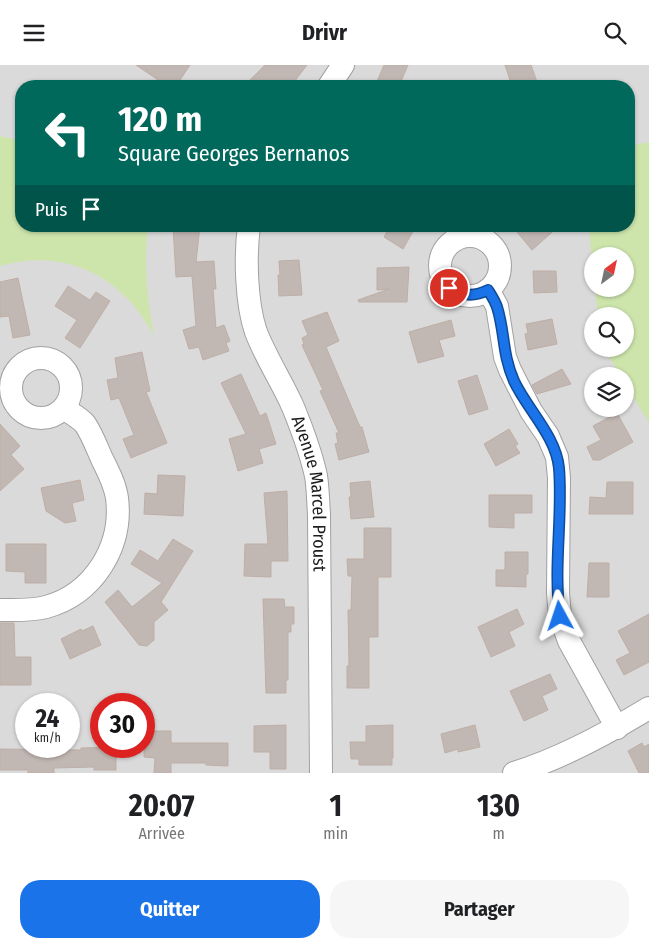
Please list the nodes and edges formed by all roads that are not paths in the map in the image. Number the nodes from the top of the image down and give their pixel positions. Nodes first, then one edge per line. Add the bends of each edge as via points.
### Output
1 (343, 65) edge
2 (333, 80) edge
3 (248, 232) edge
4 (488, 290) dead end
5 (64, 408) dead end
6 (0, 610) edge
7 (649, 708) edge
8 (617, 728) junction
9 (321, 773) edge
10 (514, 773) edge

1 - 2 street
3 - 9 street, Avenue Marcel Proust via 249,295 256,331 292,405 316,477
4 - 8 street via 497,306 510,371 557,457 558,605 563,628
5 - 6 street via 84,423 109,473 117,497 118,520 113,545 102,567 84,587 67,599 46,607
7 - 8 street
8 - 10 street

